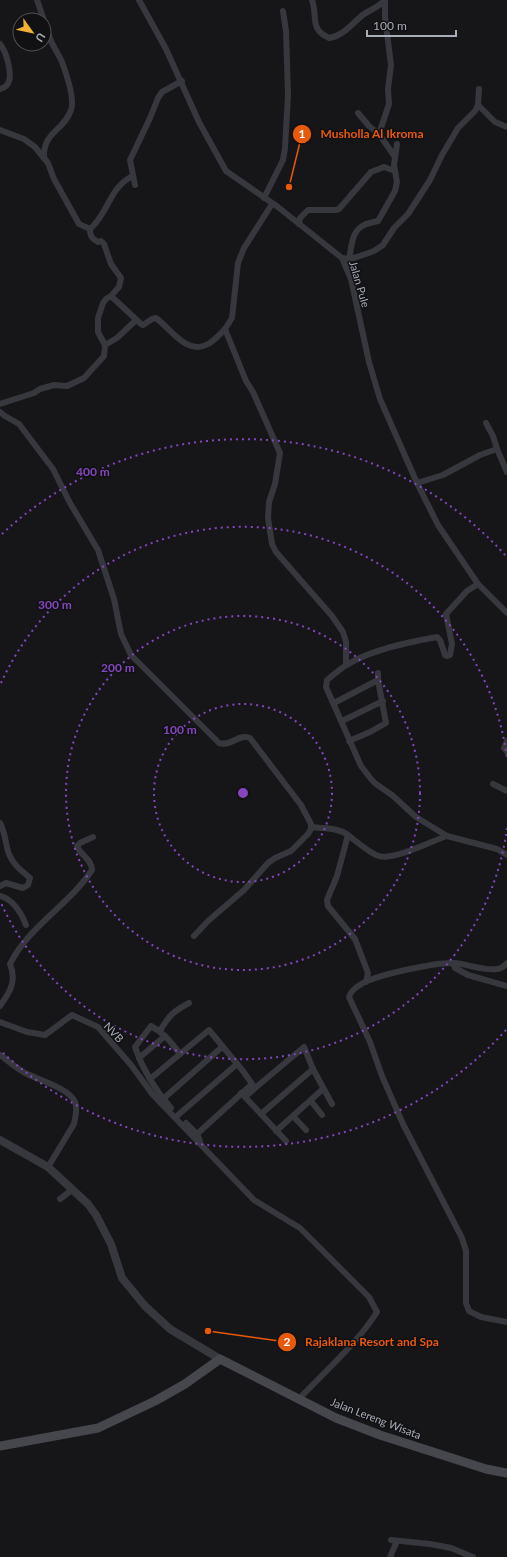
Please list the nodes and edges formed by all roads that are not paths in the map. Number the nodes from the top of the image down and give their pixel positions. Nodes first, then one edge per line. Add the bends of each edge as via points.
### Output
1 (37, 0) edge
2 (139, 0) edge
3 (312, 0) edge
4 (385, 0) edge
5 (283, 12) dead end
6 (0, 44) edge
7 (182, 81) junction
8 (479, 88) dead end
9 (0, 89) edge
10 (478, 105) junction
11 (358, 113) dead end
12 (507, 128) edge
13 (0, 130) edge
14 (379, 134) junction
15 (397, 144) dead end
16 (395, 157) junction
17 (44, 158) junction
18 (395, 171) junction
19 (134, 176) junction
20 (135, 185) dead end
21 (264, 198) junction
22 (272, 204) junction
23 (299, 224) junction
24 (90, 229) junction
25 (345, 258) junction
26 (111, 296) junction
27 (136, 320) junction
28 (225, 329) junction
29 (104, 345) junction
30 (0, 404) edge
31 (0, 412) edge
32 (486, 423) dead end
33 (497, 449) junction
34 (507, 472) edge
35 (417, 483) junction
36 (478, 584) junction
37 (507, 613) edge
38 (346, 665) junction
39 (378, 673) dead end
40 (378, 680) junction
41 (383, 701) junction
42 (334, 703) junction
43 (342, 721) junction
44 (350, 741) junction
45 (507, 741) edge
46 (507, 752) edge
47 (493, 784) dead end
48 (507, 791) edge
49 (0, 823) edge
50 (312, 827) junction
51 (348, 835) junction
52 (447, 836) junction
53 (92, 837) dead end
54 (507, 855) edge
55 (0, 886) edge
56 (0, 896) edge
57 (26, 925) dead end
58 (194, 936) dead end
59 (453, 963) junction
60 (507, 963) edge
61 (366, 982) junction
62 (507, 986) edge
63 (189, 1003) dead end
64 (0, 1006) edge
65 (0, 1022) edge
66 (160, 1031) junction
67 (166, 1036) junction
68 (222, 1047) junction
69 (180, 1054) junction
70 (0, 1055) edge
71 (139, 1058) junction
72 (237, 1064) junction
73 (313, 1069) junction
74 (150, 1079) junction
75 (253, 1086) junction
76 (323, 1089) junction
77 (243, 1095) junction
78 (163, 1099) junction
79 (310, 1101) junction
80 (332, 1104) dead end
81 (260, 1114) junction
82 (322, 1115) dead end
83 (178, 1116) junction
84 (294, 1116) junction
85 (306, 1130) dead end
86 (276, 1131) junction
87 (196, 1134) junction
88 (0, 1140) edge
89 (286, 1141) dead end
90 (204, 1148) junction
91 (48, 1167) junction
92 (73, 1189) junction
93 (60, 1199) dead end
94 (507, 1322) edge
95 (220, 1359) junction
96 (299, 1399) junction
97 (0, 1446) edge
98 (507, 1473) edge
99 (390, 1557) edge
100 (473, 1557) edge

1 - 17 street via 62,62 72,107 44,146
2 - 7 street, Jalan Pule
3 - 4 street via 316,28 319,33 329,38 339,35
4 - 14 street via 390,66 389,104
5 - 21 street via 288,95 285,148 283,160
6 - 9 street via 4,49 10,80
7 - 19 street via 162,92 158,98 130,160
7 - 21 street, Jalan Pule via 226,171
8 - 10 street
10 - 12 street via 495,122
10 - 25 street via 458,128 430,180 408,214 394,228 382,246 374,251
11 - 14 street
13 - 17 street via 30,143
14 - 16 street
15 - 16 street
16 - 18 street
17 - 24 street via 79,224
18 - 23 street via 384,167 373,170 338,209 308,210 300,218
18 - 25 street via 397,182 394,194 378,221 366,225 355,233
19 - 20 street
19 - 24 street via 121,183 101,218
21 - 22 street, Jalan Pule
22 - 23 street, Jalan Pule
22 - 28 street via 244,248 238,263 232,318
23 - 25 street, Jalan Pule
24 - 26 street via 90,236 104,244 111,264 121,278 119,287
25 - 35 street, Jalan Pule via 380,399
26 - 27 street
26 - 29 street via 103,304 98,318 98,332
27 - 28 street via 143,325 156,318 180,341 194,347 209,344
27 - 29 street via 117,338
28 - 38 street via 280,453 269,502 268,518 272,544 343,632 346,642
29 - 30 street via 104,356 80,381 67,386 54,385 40,389
31 - 50 street via 19,424 53,469 98,550 114,599 121,634 131,654 219,743 228,744 243,736 250,738 301,805
32 - 33 street
33 - 34 street
33 - 35 street via 443,475
35 - 36 street, Jalan Pule via 438,525
36 - 37 street, Jalan Pule
36 - 38 street via 467,591 446,614 452,644 447,656 437,638 381,650
38 - 42 street via 327,680 326,687
39 - 40 street
40 - 41 street
40 - 42 street
41 - 43 street
41 - 44 street via 386,723
42 - 43 street
43 - 44 street
44 - 52 street via 371,779 416,817
45 - 46 street via 504,748
47 - 48 street
49 - 55 street via 9,855 18,868 30,878 28,885 23,888 6,883
50 - 51 street via 337,830
50 - 58 street via 291,851 268,864 230,904
51 - 52 street via 377,856 386,858
51 - 61 street via 337,876 327,900 328,906 356,940 368,973
52 - 54 street via 497,849
53 - 64 street via 77,846 90,863 92,870 66,902 29,935 14,955 10,964 14,980
56 - 57 street via 20,912
59 - 60 street via 496,969
59 - 61 street via 381,976
59 - 62 street via 455,968 468,974
61 - 94 street via 352,992 350,1001 370,1042 403,1124 462,1238 466,1251 466,1303 469,1311
63 - 66 street via 167,1018
65 - 90 street, NVB via 27,1032 45,1035 72,1015 98,1027 153,1095
66 - 67 street
66 - 71 street via 151,1026 147,1030 135,1047
67 - 69 street
67 - 71 street
68 - 69 street via 209,1030
68 - 72 street
68 - 78 street
69 - 74 street
70 - 91 street via 26,1073 63,1090 75,1103 74,1124
71 - 74 street
72 - 75 street
72 - 83 street
73 - 75 street via 304,1047
73 - 76 street
73 - 81 street
74 - 78 street
75 - 77 street
76 - 79 street
76 - 80 street
77 - 81 street
77 - 87 street
78 - 83 street
79 - 82 street
79 - 84 street
81 - 86 street
83 - 87 street
84 - 85 street
84 - 86 street
86 - 89 street
87 - 90 street
88 - 91 street
90 - 96 street via 254,1200 300,1228 369,1297 378,1312 354,1344
91 - 92 street
92 - 93 street
92 - 95 street via 96,1215 111,1244 122,1278 145,1306 170,1329
95 - 96 main road, Jalan Lereng Wisata
95 - 97 main road via 185,1384 155,1401 98,1428
96 - 98 main road, Jalan Lereng Wisata via 336,1418 380,1435 486,1469
99 - 100 street via 394,1541 452,1548

